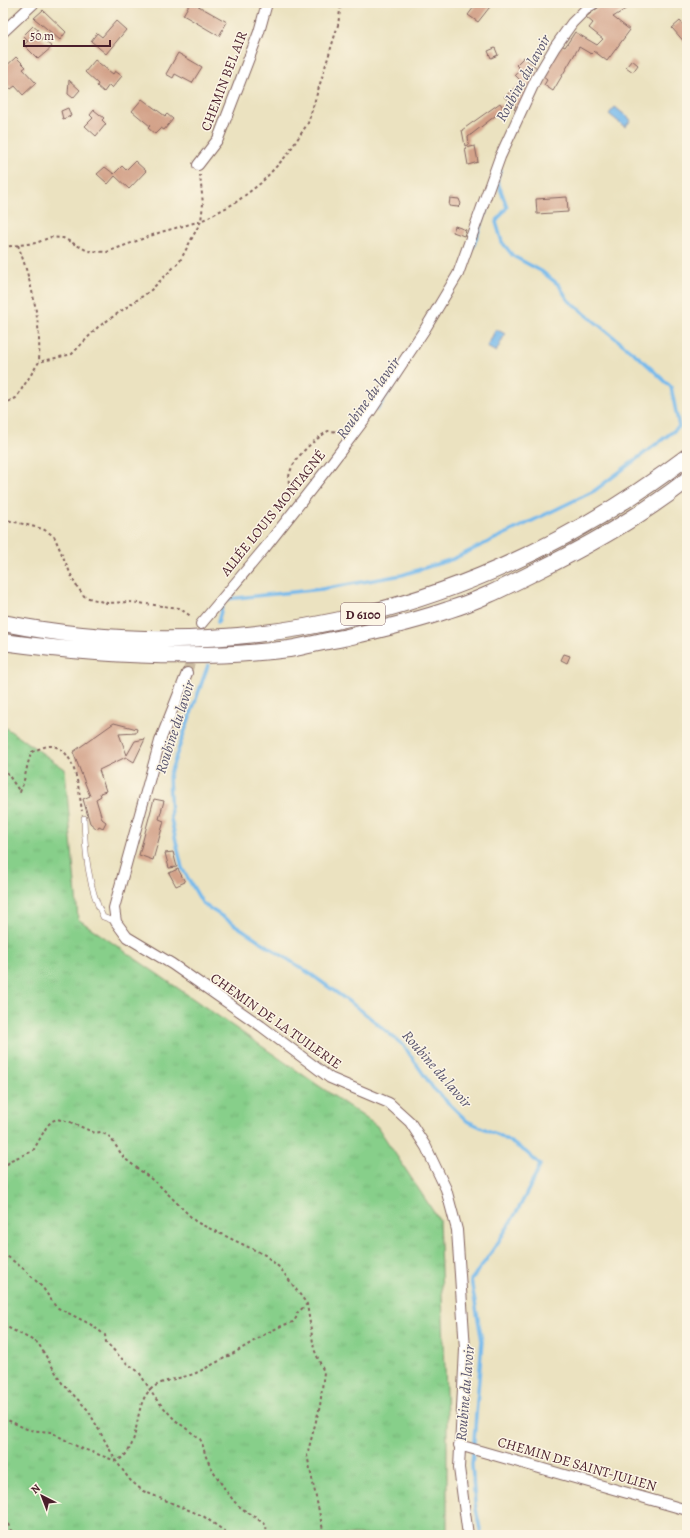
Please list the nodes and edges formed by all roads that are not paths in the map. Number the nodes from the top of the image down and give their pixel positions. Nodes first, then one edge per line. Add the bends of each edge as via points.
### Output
1 (267, 3) edge
2 (595, 3) edge
3 (29, 5) edge
4 (3, 32) edge
5 (198, 165) road end
6 (687, 457) edge
7 (687, 480) edge
8 (3, 622) edge
9 (201, 624) tunnel mouth
10 (3, 642) edge
11 (187, 673) tunnel mouth
12 (84, 818) road end
13 (116, 922) junction
14 (462, 1446) junction
15 (687, 1510) edge
16 (468, 1535) edge

1 - 5 street, CHEMIN BEL AIR via 259,32 218,139
2 - 9 street, ALLÉE LOUIS MONTAGNÉ via 572,23 536,80 500,157 458,274 425,329 370,412 264,549
3 - 4 street
6 - 8 main road, D 6100 via 637,494 542,550 434,595 380,611 270,632 145,639 86,635
7 - 10 main road, D 6100 via 622,526 503,588 450,610 386,628 290,649 201,655 62,650
11 - 13 street via 160,741 114,908
12 - 13 lane via 85,855 96,901 103,917
13 - 14 street, CHEMIN DE LA TUILERIE via 127,937 172,964 330,1078 389,1103 410,1122 426,1147 446,1189 457,1230 465,1349
14 - 15 street, CHEMIN DE SAINT-JULIEN
14 - 16 street, CHEMIN DE LA TUILERIE via 459,1468

